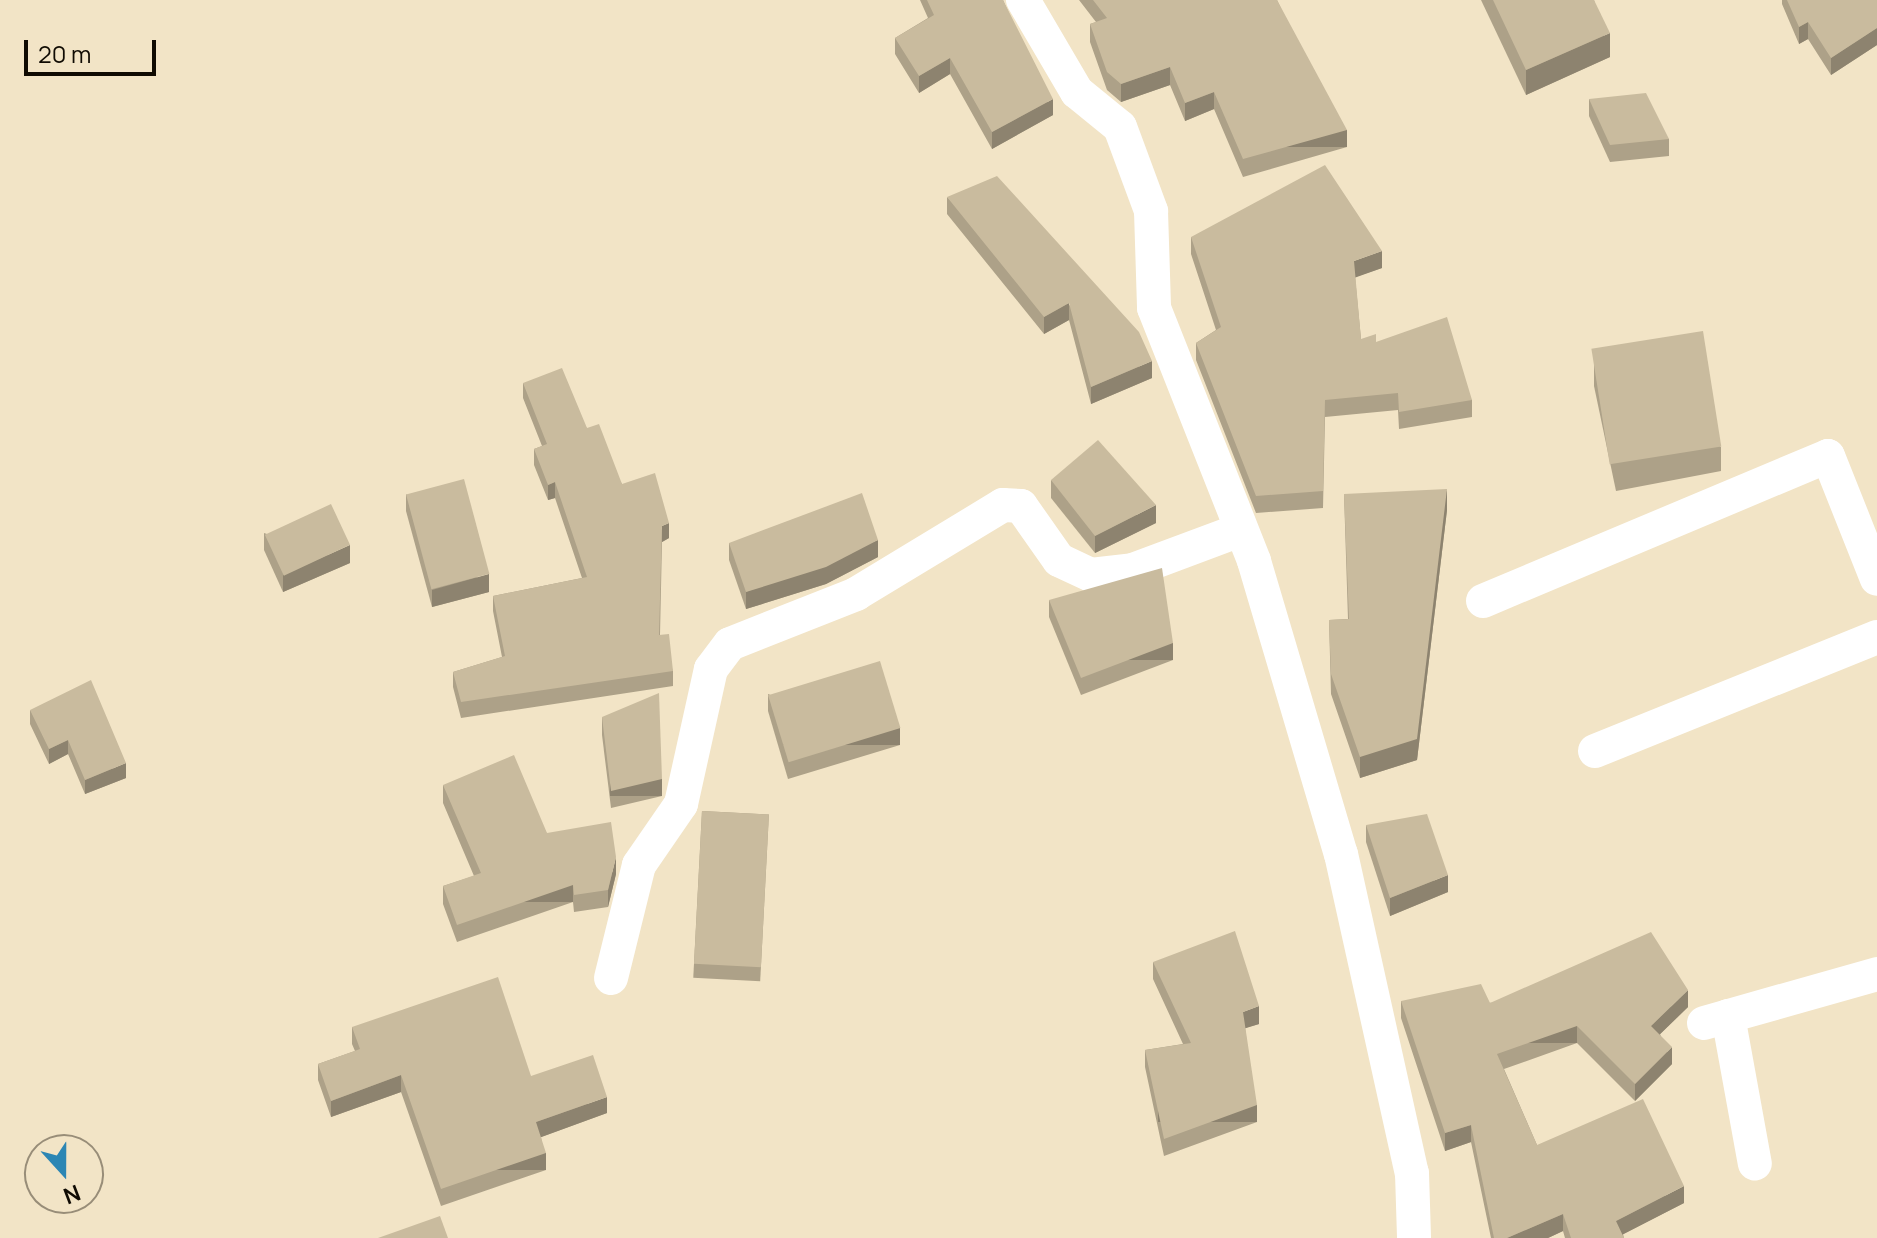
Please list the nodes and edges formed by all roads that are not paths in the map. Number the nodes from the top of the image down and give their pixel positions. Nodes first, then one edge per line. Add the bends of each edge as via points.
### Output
1 (1023, 0) edge
2 (1240, 530) junction
3 (1877, 579) edge
4 (1483, 601) dead end
5 (1877, 637) edge
6 (1595, 751) dead end
7 (1877, 974) edge
8 (611, 978) dead end
9 (1755, 1164) dead end
10 (1414, 1238) edge

1 - 2 street via 1069,81 1120,127 1132,153 1151,211 1154,308
2 - 8 street via 1133,570 1091,575 1059,560 1021,506 1003,505 856,594 730,644 711,669 681,804 639,865
2 - 10 street via 1300,700 1341,854 1412,1173
3 - 4 street via 1828,456
5 - 6 street
7 - 9 street via 1716,1020

